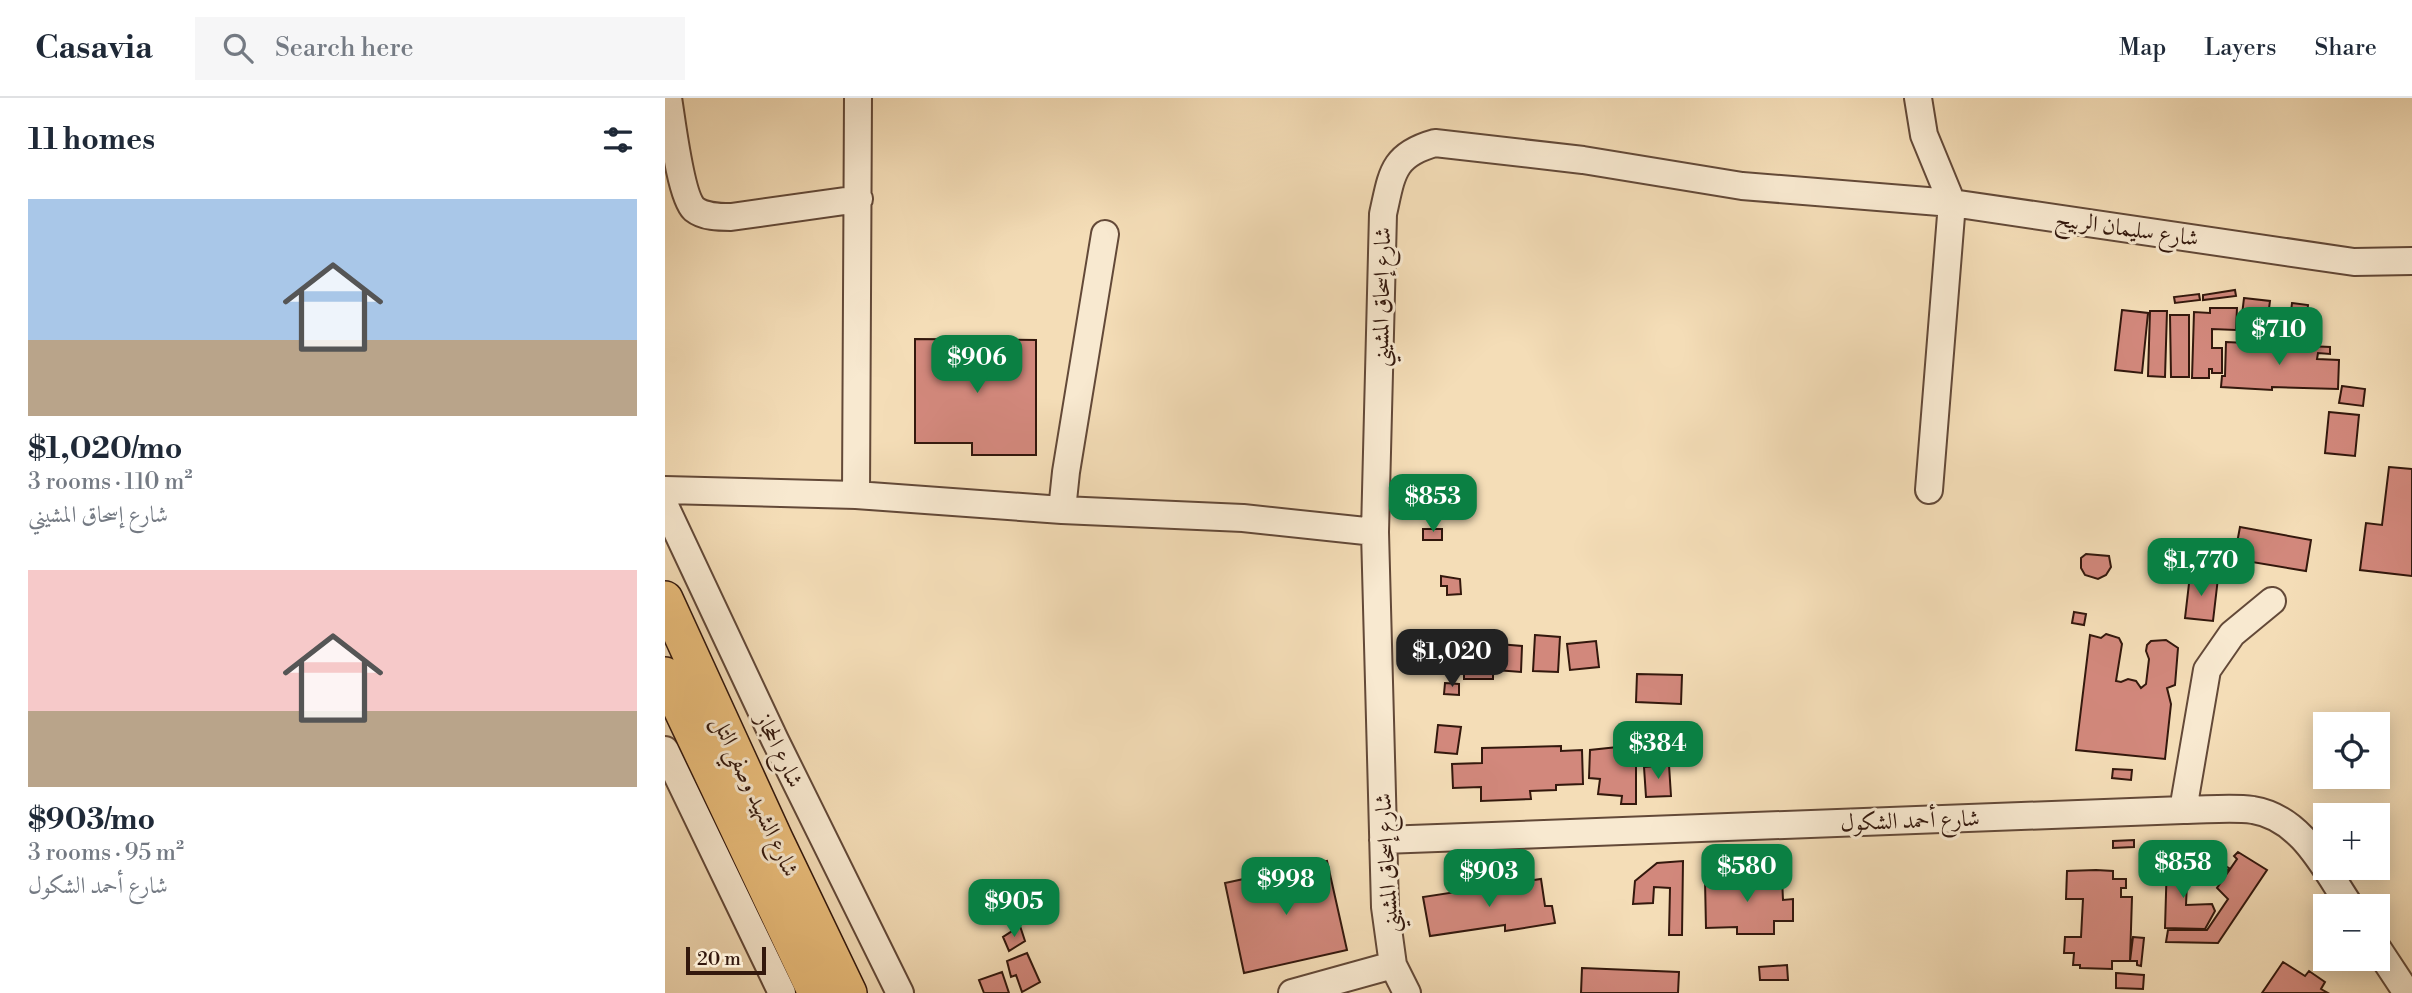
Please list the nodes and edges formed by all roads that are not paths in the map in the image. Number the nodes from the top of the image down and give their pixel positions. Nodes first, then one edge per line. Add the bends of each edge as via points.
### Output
1 (668, 98) edge
2 (858, 98) edge
3 (1918, 98) edge
4 (859, 199) junction
5 (1952, 203) junction
6 (1105, 234) dead end
7 (2412, 261) edge
8 (665, 490) edge
9 (1929, 490) dead end
10 (856, 495) junction
11 (665, 506) edge
12 (1062, 510) junction
13 (1375, 532) junction
14 (665, 599) edge
15 (2272, 601) dead end
16 (665, 675) edge
17 (665, 750) edge
18 (2183, 810) junction
19 (1384, 840) junction
20 (2342, 894) edge
21 (1393, 965) junction
22 (2390, 967) edge
23 (782, 993) edge
24 (816, 993) edge
25 (849, 993) edge
26 (899, 993) edge
27 (1292, 993) edge
28 (1408, 993) edge
29 (2407, 993) edge

1 - 4 street via 683,185 692,207 700,213 731,217
2 - 4 street
3 - 5 street via 1924,135
4 - 10 street
5 - 7 street, شارع سليمان الربيح via 2354,262
5 - 9 street
5 - 13 street, شارع إسحاق المشيني via 1742,186 1583,160 1435,143 1414,148 1399,162 1383,214
6 - 12 street
8 - 10 street
10 - 12 street
11 - 26 street, شارع الحجاز
12 - 13 street via 1243,517
13 - 19 street, شارع إسحاق المشيني
14 - 25 main road, شارع الشهيد وصفي التل
15 - 18 street via 2232,634 2207,670
16 - 24 main road, شارع الشهيد وصفي التل
17 - 23 street
18 - 19 street, شارع أحمد الشكول
18 - 20 street, شارع أحمد الشكول via 2252,810 2286,822 2300,834
19 - 21 street, شارع إسحاق المشيني via 1385,907
21 - 27 street
21 - 28 street, شارع إسحاق المشيني
22 - 29 street

